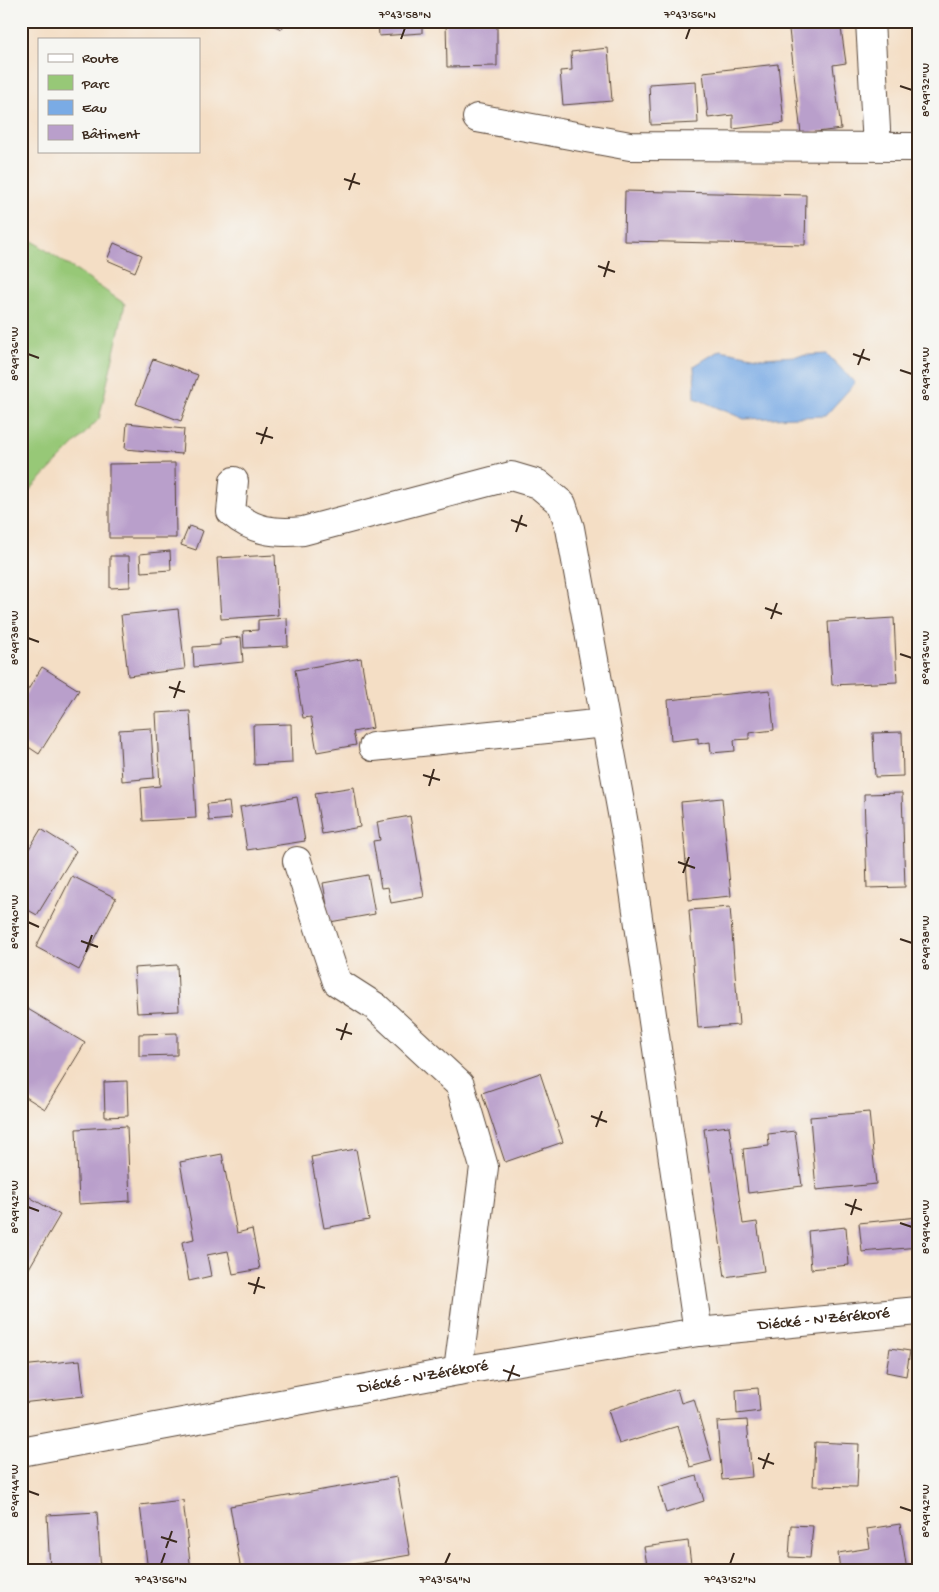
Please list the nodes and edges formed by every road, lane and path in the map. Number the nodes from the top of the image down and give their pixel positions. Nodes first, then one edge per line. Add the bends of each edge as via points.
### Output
1 (870, 21) edge
2 (477, 118) dead end
3 (877, 147) junction
4 (918, 147) edge
5 (234, 481) dead end
6 (605, 723) junction
7 (373, 747) dead end
8 (297, 861) dead end
9 (918, 1311) edge
10 (698, 1332) junction
11 (458, 1371) junction
12 (21, 1452) edge

1 - 3 main road
2 - 3 main road via 630,146
3 - 4 main road
5 - 6 main road via 231,512 244,524 277,533 302,531 511,476 538,484 562,504 570,528
6 - 7 main road
6 - 10 main road via 627,845
8 - 11 main road via 337,982 376,1007 460,1085 484,1167
9 - 10 main road, Diécké - N'Zérékoré
10 - 11 main road, Diécké - N'Zérékoré
11 - 12 main road, Diécké - N'Zérékoré

